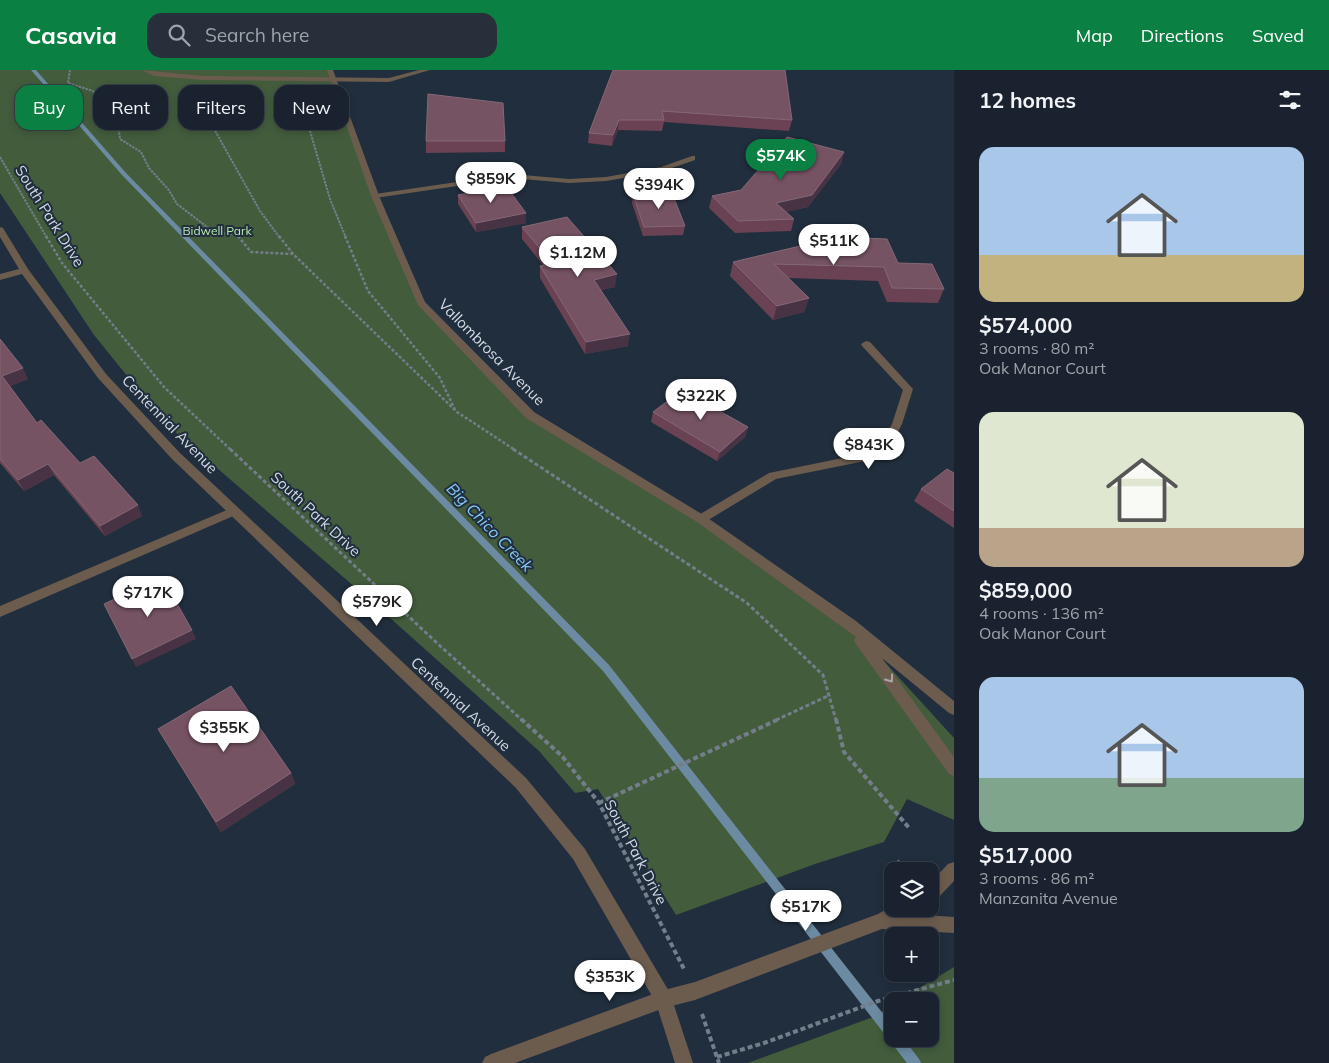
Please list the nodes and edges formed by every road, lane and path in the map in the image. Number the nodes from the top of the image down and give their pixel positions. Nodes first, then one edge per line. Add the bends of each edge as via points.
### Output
1 (70, 70) edge
2 (145, 70) edge
3 (427, 70) edge
4 (154, 74) junction
5 (331, 74) edge
6 (294, 77) junction
7 (0, 157) edge
8 (692, 158) dead end
9 (375, 196) junction
10 (0, 230) edge
11 (293, 254) junction
12 (24, 270) junction
13 (0, 277) edge
14 (866, 344) dead end
15 (457, 412) junction
16 (234, 511) junction
17 (701, 519) junction
18 (0, 612) edge
19 (851, 625) junction
20 (830, 696) junction
21 (954, 709) edge
22 (954, 768) edge
23 (599, 804) junction
24 (910, 829) dead end
25 (954, 870) edge
26 (939, 885) edge
27 (889, 917) edge
28 (882, 921) junction
29 (954, 925) edge
30 (954, 980) edge
31 (695, 991) junction
32 (664, 999) junction
33 (716, 1057) junction
34 (491, 1063) edge
35 (684, 1063) edge
36 (719, 1063) edge

1 - 11 path via 68,83 93,91 101,102 116,107 120,138 141,152 149,168 177,204 215,233 236,234 251,252
2 - 4 street
3 - 5 street via 389,80
4 - 6 street via 203,78
4 - 11 path via 199,102 260,211
5 - 6 street
5 - 9 street, Vallombrosa Avenue
6 - 15 path via 330,199 368,291 440,378
7 - 23 path, South Park Drive via 62,262 164,387 562,756
8 - 9 street via 662,169 606,179 569,181 511,176
9 - 17 street, Vallombrosa Avenue via 421,303 530,415
10 - 12 street, Centennial Avenue
11 - 15 path
12 - 13 street
12 - 16 street, Centennial Avenue via 102,376 176,456
14 - 17 street via 908,389 897,424 881,454 773,476
15 - 20 path via 747,603 823,675
16 - 18 street
16 - 32 street, Centennial Avenue via 521,783 579,854
17 - 19 street, Vallombrosa Avenue
19 - 21 street, Vallombrosa Avenue
19 -> 22 street, Vallombrosa Avenue
20 - 23 path
20 - 24 path via 844,752
23 - 31 path, South Park Drive
25 - 26 street
27 - 28 street
28 - 29 street
28 - 31 street
30 - 33 path
31 - 32 street
31 - 33 path, South Park Drive
32 - 34 street
32 - 35 street, Centennial Avenue
33 - 36 path, South Park Drive

